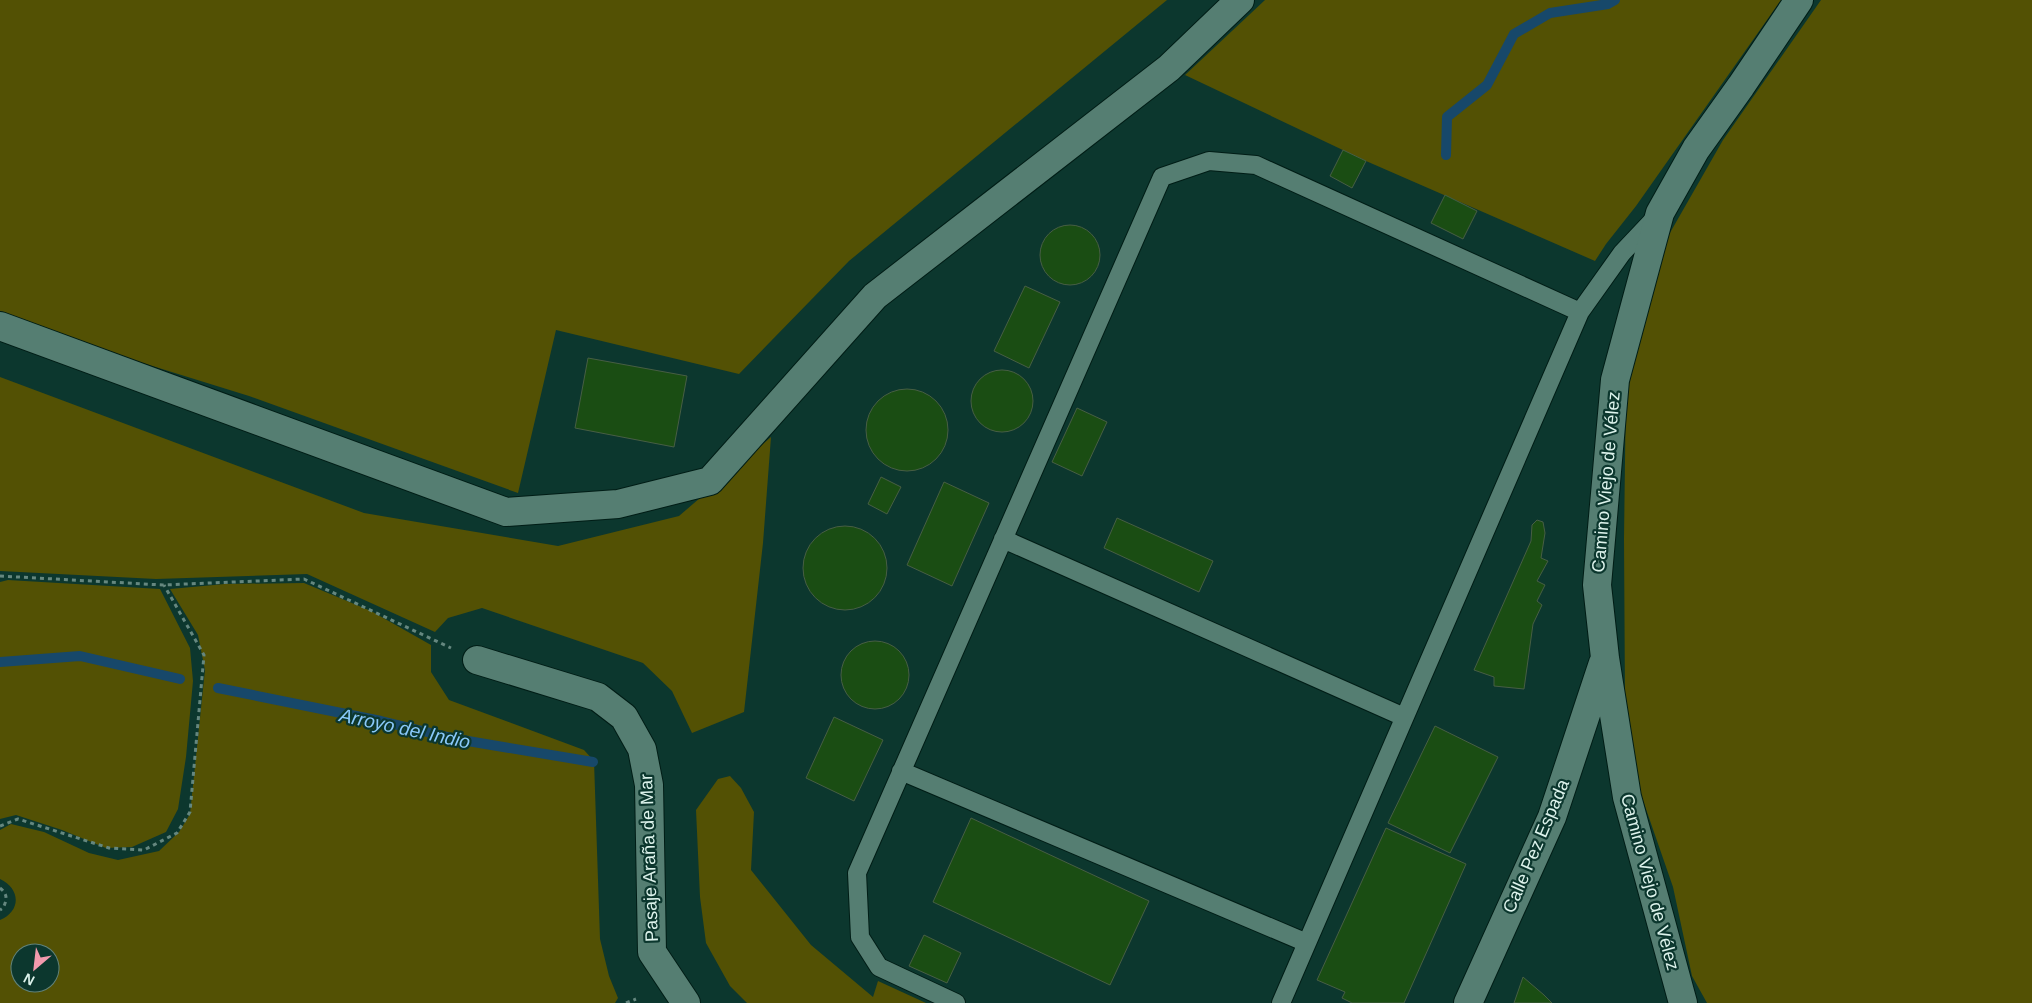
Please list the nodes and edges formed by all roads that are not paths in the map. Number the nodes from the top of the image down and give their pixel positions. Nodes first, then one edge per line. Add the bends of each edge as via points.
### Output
1 (1240, 0) edge
2 (1799, 0) edge
3 (1660, 213) junction
4 (1580, 312) junction
5 (0, 326) edge
6 (1003, 539) junction
7 (1605, 658) junction
8 (477, 660) road end
9 (1404, 717) junction
10 (902, 771) junction
11 (1307, 944) junction
12 (686, 1003) edge
13 (956, 1003) edge
14 (1281, 1003) edge
15 (1468, 1003) edge
16 (1683, 1003) edge

1 - 5 street via 1169,68 875,296 710,481 618,504 506,512
2 - 3 street, Camino Viejo de Vélez via 1696,149
3 - 4 lane via 1622,253
3 - 7 street, Camino Viejo de Vélez via 1615,380 1597,585
4 - 6 lane via 1256,165 1210,161 1162,177
4 - 9 lane
6 - 9 lane
6 - 10 lane
7 - 15 street, Calle Pez Espada via 1552,817
7 - 16 street, Camino Viejo de Vélez via 1627,797
8 - 12 street, Pasaje Araña de Mar via 598,697 624,717 642,748 649,785 652,952
9 - 11 lane
10 - 11 lane
10 - 13 lane via 857,873 860,937 879,967
11 - 14 lane

